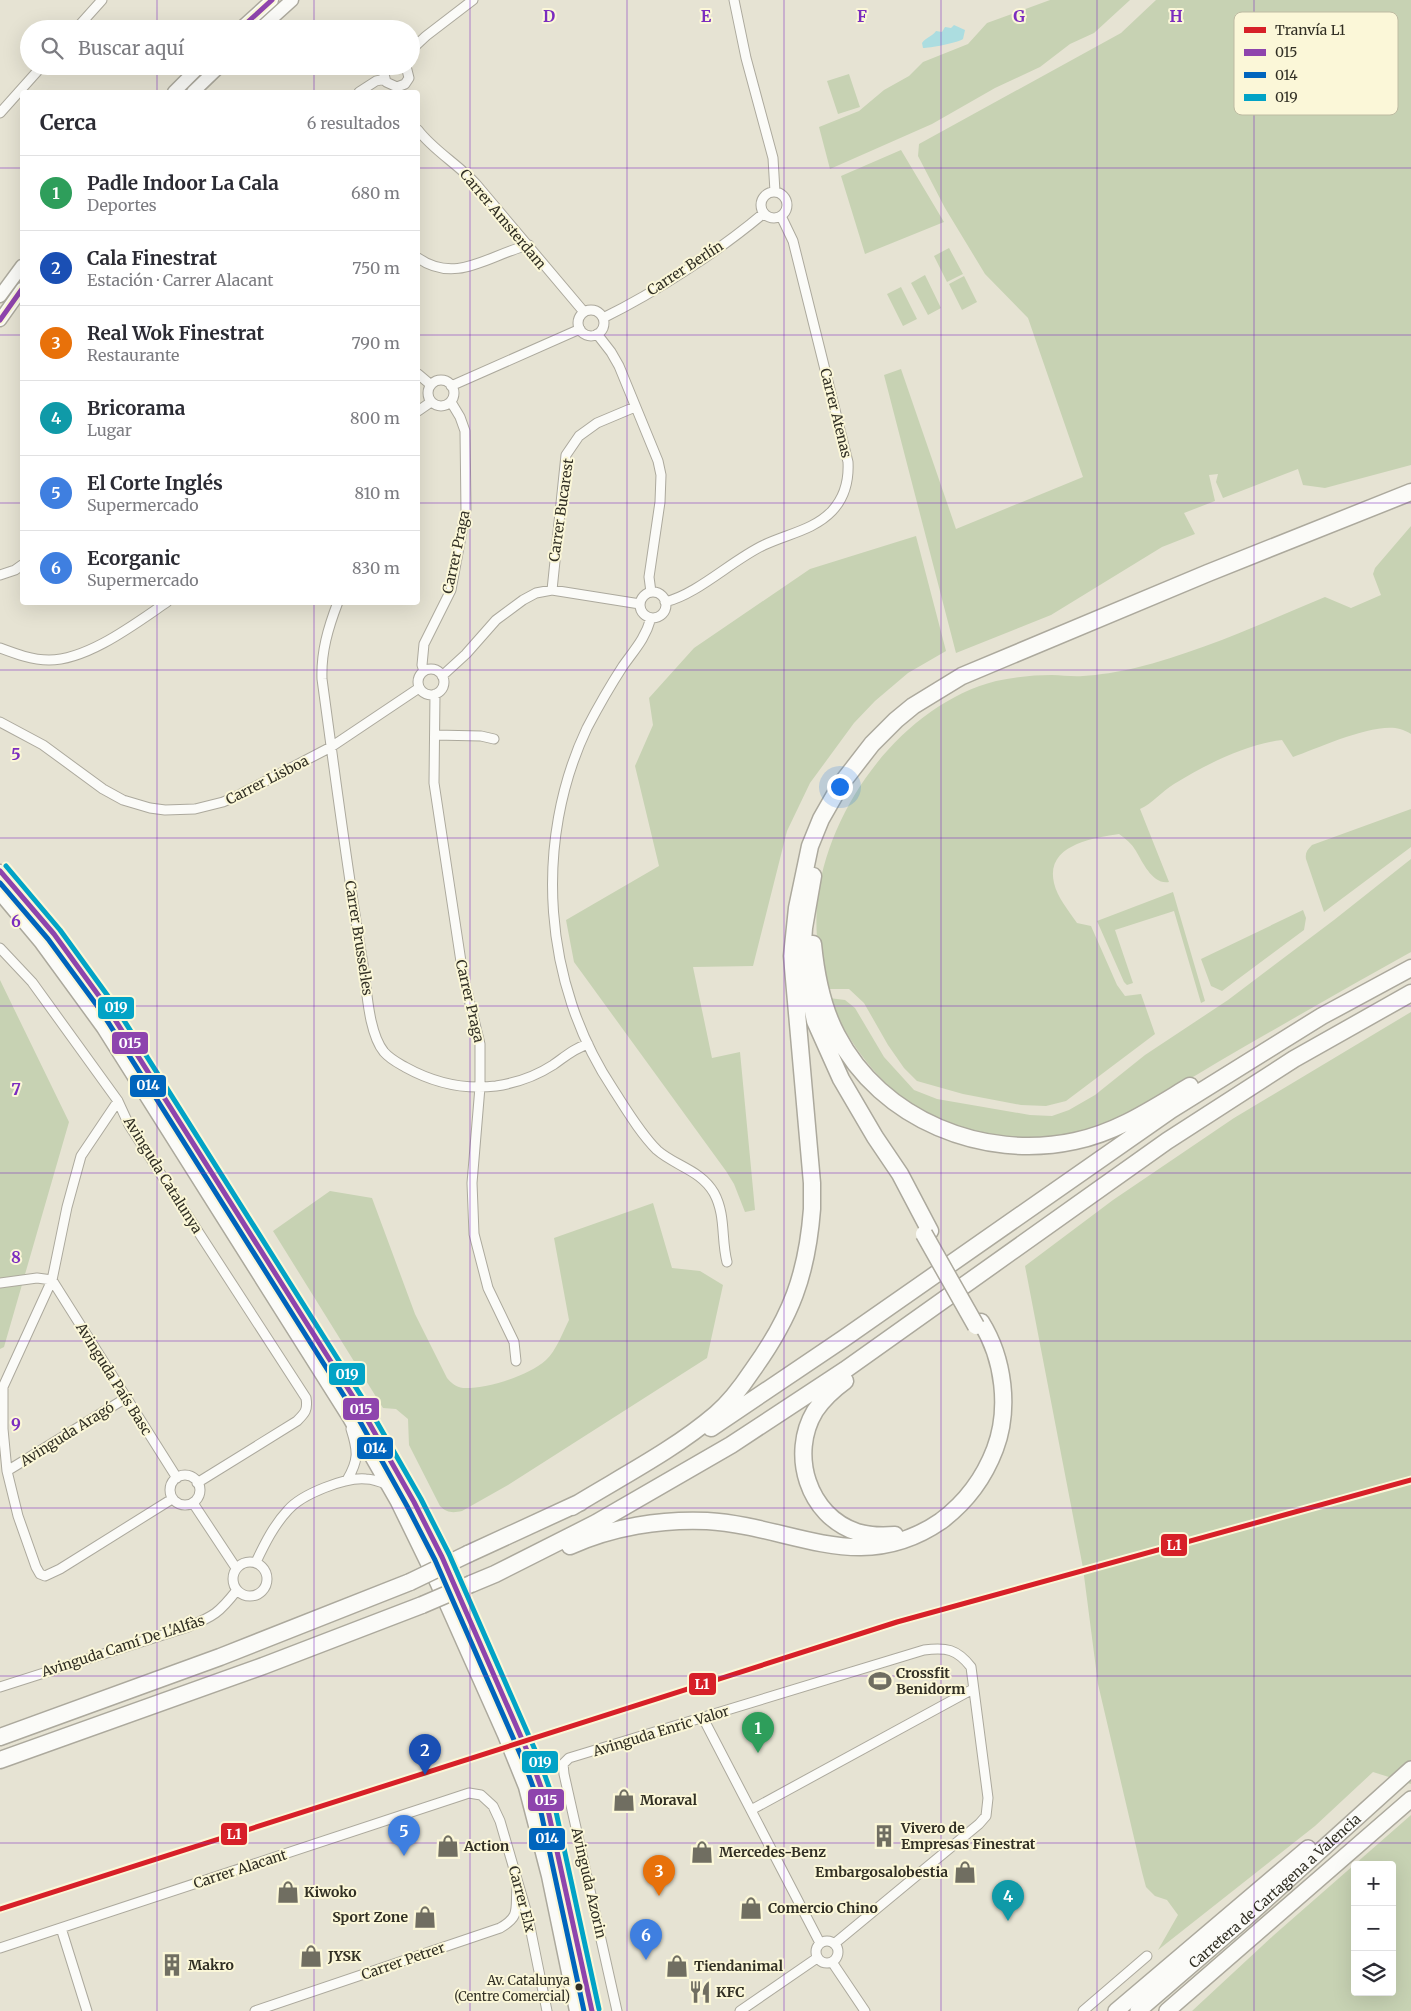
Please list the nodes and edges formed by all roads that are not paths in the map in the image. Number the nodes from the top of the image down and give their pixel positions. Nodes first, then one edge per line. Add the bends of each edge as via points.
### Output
1 (102, 0) edge
2 (272, 0) edge
3 (292, 0) edge
4 (474, 0) edge
5 (734, 0) edge
6 (84, 20) edge
7 (250, 20) edge
8 (270, 20) edge
9 (420, 42) edge
10 (34, 75) edge
11 (191, 75) edge
12 (211, 75) edge
13 (384, 75) edge
14 (408, 75) edge
15 (385, 78) junction
16 (402, 89) edge
17 (20, 90) edge
18 (20, 90) edge
19 (176, 90) edge
20 (195, 90) edge
21 (362, 90) edge
22 (0, 112) edge
23 (420, 132) edge
24 (775, 192) junction
25 (764, 213) junction
26 (781, 216) junction
27 (528, 245) junction
28 (420, 260) edge
29 (20, 269) edge
30 (20, 292) edge
31 (0, 296) edge
32 (584, 312) junction
33 (603, 318) junction
34 (0, 320) edge
35 (580, 329) junction
36 (597, 334) junction
37 (420, 376) edge
38 (431, 385) junction
39 (451, 386) junction
40 (431, 402) junction
41 (451, 402) junction
42 (635, 407) junction
43 (420, 410) edge
44 (1411, 492) edge
45 (1411, 504) edge
46 (20, 566) edge
47 (0, 575) edge
48 (552, 590) junction
49 (651, 592) junction
50 (665, 602) junction
51 (640, 604) junction
52 (162, 605) edge
53 (337, 605) edge
54 (651, 618) junction
55 (0, 648) edge
56 (424, 671) junction
57 (442, 676) junction
58 (418, 688) junction
59 (435, 694) junction
60 (0, 722) edge
61 (434, 735) junction
62 (494, 740) dead end
63 (331, 747) junction
64 (0, 870) edge
65 (0, 894) edge
66 (809, 907) junction
67 (796, 927) junction
68 (0, 948) edge
69 (1411, 960) edge
70 (1411, 968) edge
71 (1411, 993) edge
72 (588, 1044) junction
73 (480, 1087) junction
74 (118, 1101) junction
75 (927, 1233) junction
76 (727, 1262) dead end
77 (52, 1280) junction
78 (0, 1283) edge
79 (979, 1324) junction
80 (880, 1345) junction
81 (516, 1360) dead end
82 (126, 1398) junction
83 (346, 1414) junction
84 (7, 1470) junction
85 (177, 1478) junction
86 (347, 1480) junction
87 (197, 1483) junction
88 (388, 1485) junction
89 (172, 1498) junction
90 (193, 1503) junction
91 (572, 1507) junction
92 (256, 1562) junction
93 (236, 1568) junction
94 (495, 1574) junction
95 (237, 1590) junction
96 (0, 1686) edge
97 (973, 1689) junction
98 (703, 1718) junction
99 (0, 1737) edge
100 (570, 1758) joint
101 (0, 1760) edge
102 (1411, 1770) edge
103 (1389, 1788) junction
104 (481, 1795) joint
105 (1411, 1799) edge
106 (751, 1810) junction
107 (518, 1882) junction
108 (60, 1928) junction
109 (820, 1943) junction
110 (834, 1944) junction
111 (0, 1948) edge
112 (1147, 1956) dead end
113 (817, 1958) junction
114 (832, 1962) junction
115 (87, 2011) edge
116 (255, 2011) edge
117 (548, 2011) edge
118 (576, 2011) edge
119 (592, 2011) edge
120 (617, 2011) edge
121 (740, 2011) edge
122 (865, 2011) edge
123 (1083, 2011) edge
124 (1116, 2011) edge
125 (1138, 2011) edge
126 (1167, 2011) edge

1 - 6 street
2 - 7 main road
3 - 8 main road
4 - 9 street
5 - 24 street via 773,158
10 - 18 street
11 - 19 main road
12 - 20 main road
13 - 15 street
14 - 16 street
15 - 16 street
15 - 21 street
17 - 22 street
23 - 27 street, Carrer Amsterdam via 464,171
24 - 25 street via 768,193 762,200
24 - 26 street via 784,196 787,204
25 - 26 street via 774,218
25 - 33 street, Carrer Berlín via 688,268
26 - 50 street, Carrer Atenas via 793,241 848,462 845,490 824,518 764,545 681,597
27 - 28 street via 465,268 444,268
27 - 32 street, Carrer Amsterdam
29 - 31 main road
30 - 34 main road
32 - 33 street via 595,311
32 - 35 street via 578,320
33 - 36 street via 603,328
35 - 36 street via 589,336
35 - 39 street
36 - 42 street via 616,361
37 - 38 street
38 - 39 street via 442,380
38 - 40 street via 428,394
39 - 41 street via 454,396
40 - 41 street via 442,406
40 - 43 street
41 - 56 street, Carrer Praga via 465,431 466,510 451,590 424,644
42 - 48 street, Carrer Bucarest via 592,427 580,436 566,455
42 - 49 street via 661,475 649,577
44 - 67 highway via 1208,572 999,660 962,676 925,698 872,744 830,802 810,846 801,881
45 - 66 highway via 986,673 943,694 885,742 846,793 832,819 817,860
46 - 47 street
48 - 51 street
48 - 57 street via 536,593 509,609
49 - 50 street via 660,594
49 - 51 street via 643,596
50 - 54 street via 663,613
51 - 54 street via 641,612
52 - 55 street via 105,641 71,657 34,658
53 - 63 street, Carrer Brussel·les via 322,655
54 - 72 street via 644,638 586,730 570,774 557,832 552,902 555,931 567,988
56 - 57 street via 435,670
56 - 58 street via 417,680
57 - 59 street via 443,687
58 - 59 street via 424,694
58 - 63 street, Carrer Lisboa
59 - 61 street, Carrer Praga
60 - 63 street, Carrer Lisboa via 42,745 123,800 165,810 195,809 223,802
61 - 62 street via 481,736
61 - 73 street, Carrer Praga via 434,783 463,975 480,1044
63 - 73 street, Carrer Brussel·les via 353,906 378,1042 393,1060 423,1076 442,1083
64 - 119 main road via 60,942 107,1007 403,1480 436,1545 532,1762 548,1810
65 - 83 main road via 103,1028
66 - 69 highway via 815,964 823,999 838,1037 857,1065 890,1098 930,1124 967,1138 1005,1145 1074,1142 1104,1134
66 - 75 highway via 804,928 805,972 819,1032 841,1079 900,1174
67 - 75 highway via 805,1003 821,1052
67 - 91 highway via 792,943 793,963 812,1209 809,1245 797,1291 767,1351 716,1414 679,1441
68 - 74 street, Avinguda Catalunya via 32,982
70 - 91 highway via 1322,1016 1172,1110 730,1416
71 - 80 highway via 1294,1059 1168,1142
72 - 73 street, Carrer Brussel·les via 574,1048 551,1066 526,1079
72 - 76 street via 612,1088 653,1145 693,1172 710,1188 721,1214
73 - 81 street, Carrer Praga via 472,1183 474,1234 488,1288 514,1342
74 - 77 street via 81,1156
74 - 87 street, Avinguda Catalunya via 129,1125 306,1398 306,1412 297,1421
75 - 79 highway, bridge
77 - 78 street via 43,1277
77 - 82 street, Avinguda País Basc
77 - 84 street via 3,1387
79 - 80 highway via 991,1361 997,1397 994,1431 982,1464 956,1500 934,1519 897,1535 880,1536 855,1531 828,1513 813,1494 803,1459 805,1434 816,1409
79 - 94 highway via 991,1341 1000,1375 1003,1404 999,1433 979,1481 961,1503 929,1529 886,1545 850,1548 720,1522 657,1523 602,1534 537,1562
80 - 94 highway via 795,1404 684,1474
82 - 84 street, Avinguda Aragó
82 - 85 street, Avinguda País Basc
83 - 86 street via 358,1455
83 - 88 main road
84 - 89 street via 18,1516 36,1567 45,1576
85 - 87 street via 188,1476
85 - 89 street via 170,1488
86 - 88 street via 364,1478
86 - 92 street via 315,1492 290,1508 272,1530
87 - 90 street via 199,1494
88 - 118 main road via 429,1567 504,1735 531,1805
89 - 90 street via 179,1504
90 - 93 street
91 - 99 highway, bridge via 410,1582 220,1658
92 - 93 street via 244,1562
92 - 95 street via 267,1574 266,1586 253,1596
93 - 95 street via 233,1580
94 - 101 highway, bridge via 422,1606 263,1666
95 - 96 street, Avinguda Camí De L'Alfàs via 222,1610 188,1627
97 - 98 street, Avinguda Enric Valor via 971,1667 962,1656 943,1647 924,1650
97 - 106 street
97 - 110 street, Avinguda Enric Valor via 988,1807 986,1816
98 - 100 street, Avinguda Enric Valor
98 - 106 street
100 - 120 street, Avinguda Azorin via 563,1764 564,1774
102 - 103 highway, Carretera de Cartagena a Valencia
103 - 124 highway via 1336,1823
103 - 125 highway, Carretera de Cartagena a Valencia
104 - 107 street, Carrer Elx via 493,1806 500,1821
104 - 108 street, Carrer Alacant via 469,1793 455,1797
105 - 126 highway, Carretera de Cartagena a Valencia
106 - 109 street
107 - 116 street, Carrer Petrer via 516,1913 512,1921 500,1928
107 - 117 street, Carrer Elx
108 - 111 street, Carrer Alacant
108 - 115 street
109 - 110 street via 829,1941
109 - 113 street via 816,1948
110 - 114 street via 837,1955
112 - 123 street
113 - 114 street via 824,1963
113 - 121 street
114 - 122 street

